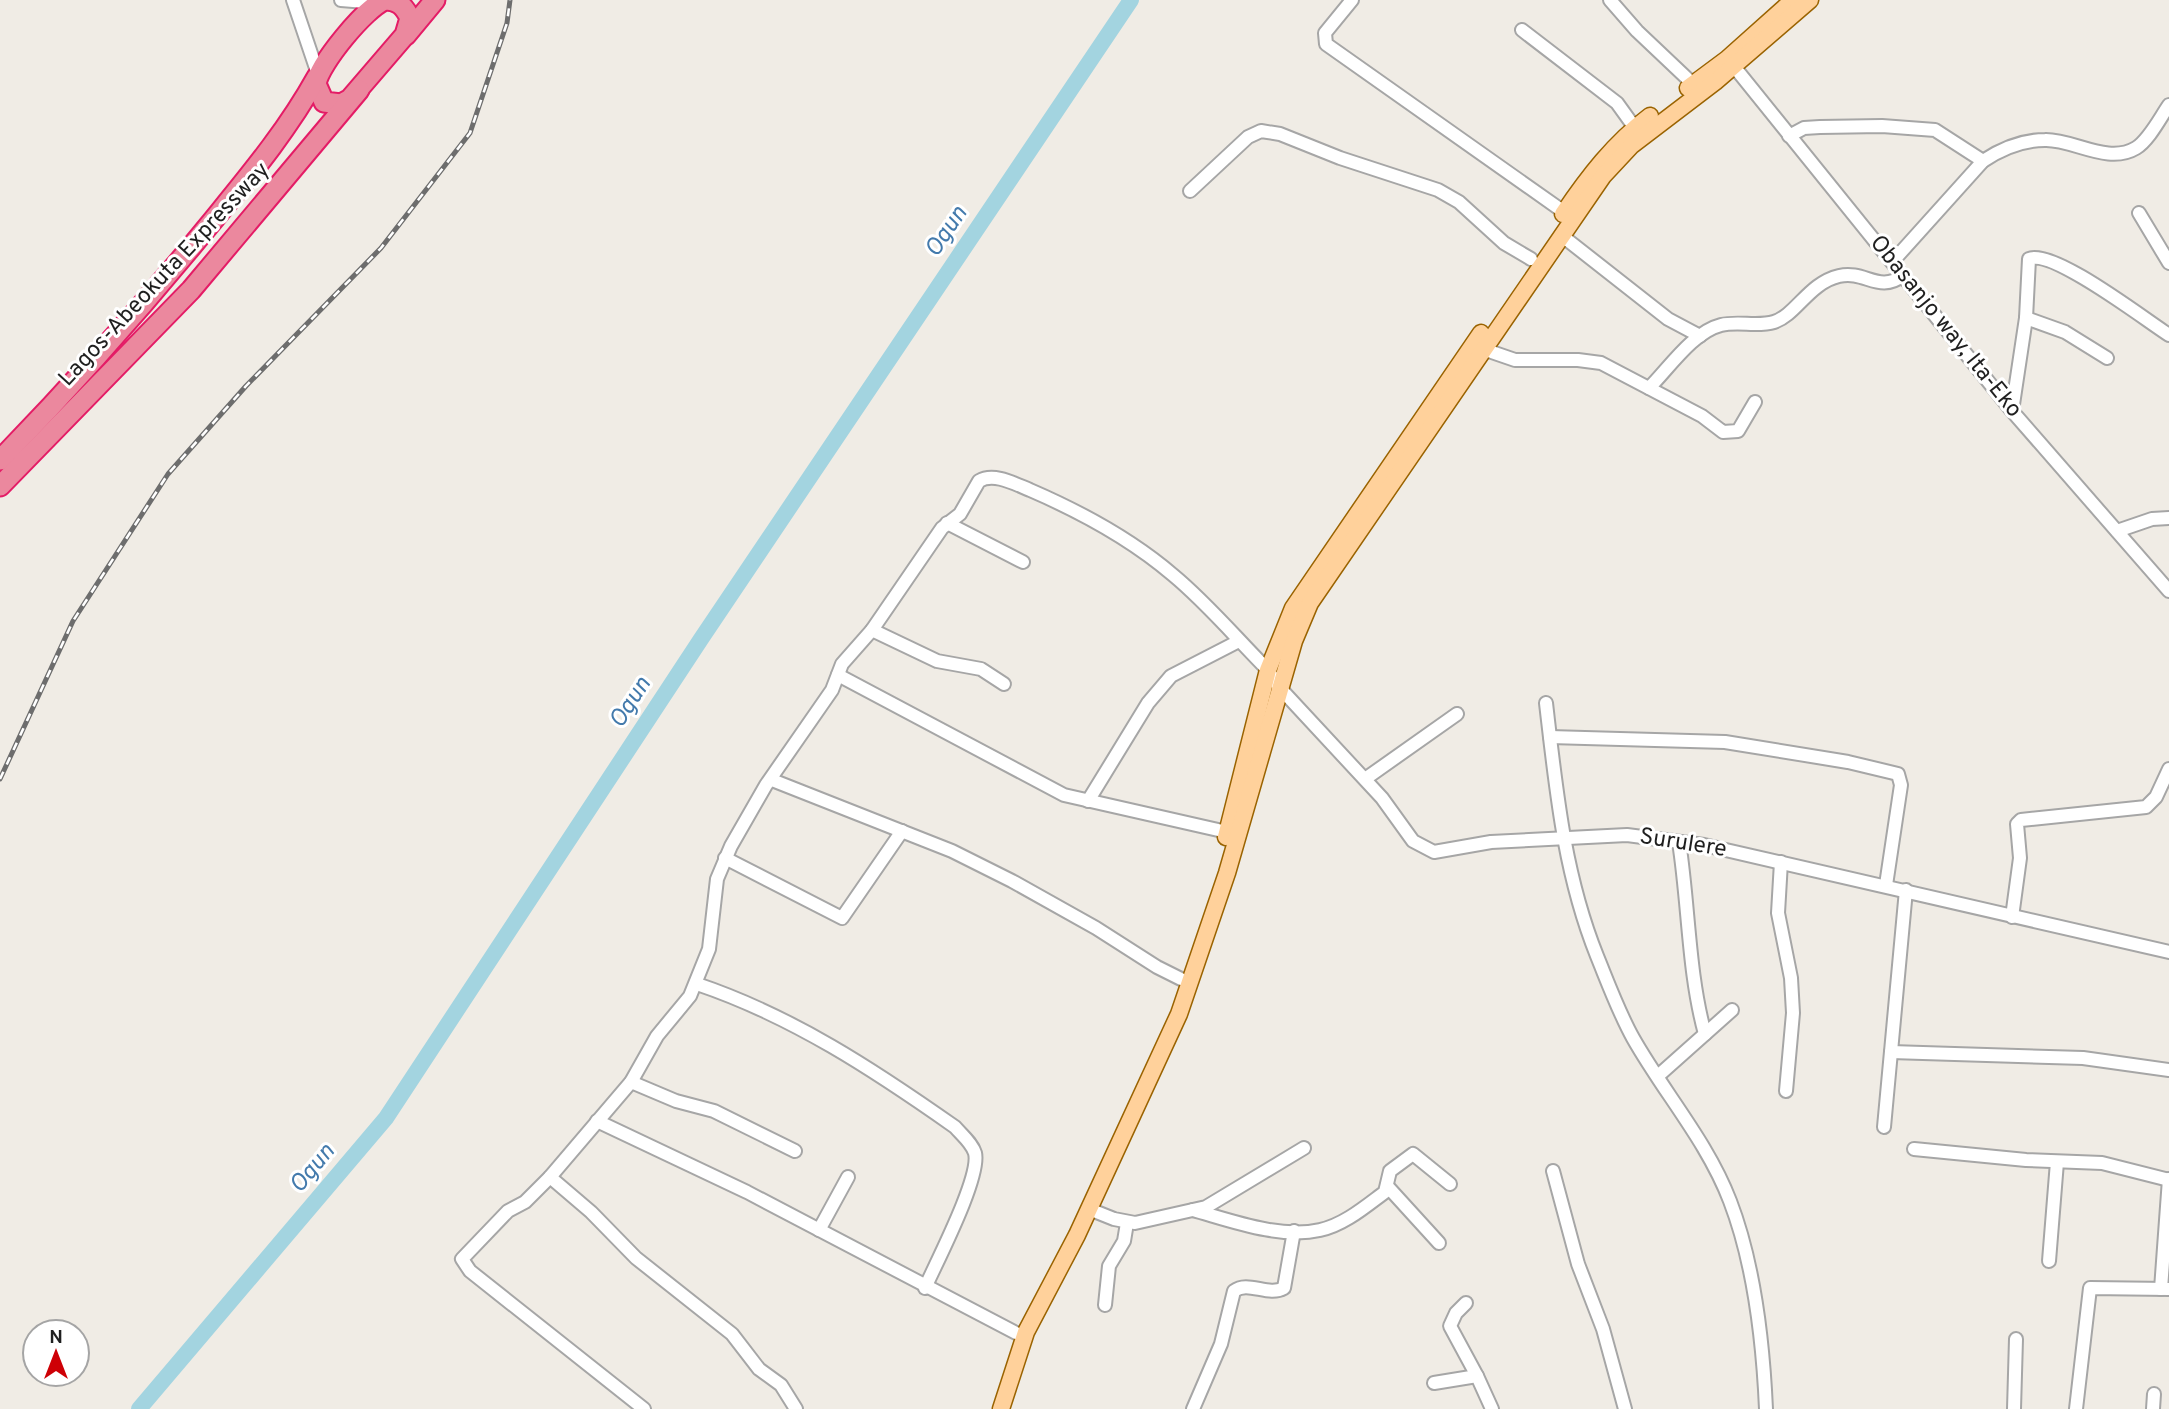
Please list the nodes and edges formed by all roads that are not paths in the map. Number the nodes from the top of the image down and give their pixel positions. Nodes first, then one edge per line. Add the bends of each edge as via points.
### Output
1 (293, 0) edge
2 (341, 0) edge
3 (435, 0) edge
4 (1352, 0) edge
5 (1610, 0) edge
6 (1793, 0) edge
7 (1810, 0) edge
8 (383, 1) edge
9 (1522, 30) dead end
10 (405, 35) junction
11 (1730, 63) junction
12 (318, 76) junction
13 (1693, 84) junction
14 (359, 90) junction
15 (2169, 105) edge
16 (1635, 128) junction
17 (1789, 136) junction
18 (1983, 161) junction
19 (1190, 191) dead end
20 (1564, 212) junction
21 (2139, 213) dead end
22 (1561, 235) junction
23 (1531, 259) junction
24 (1893, 261) junction
25 (2169, 262) edge
26 (1905, 275) junction
27 (2025, 318) junction
28 (2169, 335) edge
29 (1700, 336) junction
30 (1483, 349) junction
31 (2107, 358) dead end
32 (1649, 388) junction
33 (1755, 402) dead end
34 (2012, 411) junction
35 (0, 460) edge
36 (0, 486) edge
37 (2169, 518) edge
38 (947, 523) junction
39 (2117, 531) junction
40 (1023, 562) dead end
41 (2169, 591) edge
42 (872, 630) junction
43 (1239, 641) junction
44 (1268, 670) junction
45 (838, 675) junction
46 (1004, 684) dead end
47 (1279, 687) junction
48 (1546, 703) dead end
49 (1457, 714) dead end
50 (1550, 737) junction
51 (2169, 769) edge
52 (1366, 779) junction
53 (772, 780) junction
54 (1088, 801) junction
55 (902, 831) junction
56 (1227, 832) junction
57 (1563, 838) junction
58 (1679, 842) junction
59 (725, 858) junction
60 (1781, 862) junction
61 (1886, 885) junction
62 (1906, 890) junction
63 (2012, 918) junction
64 (2169, 952) edge
65 (1181, 979) junction
66 (697, 984) junction
67 (1732, 1010) dead end
68 (1705, 1034) junction
69 (1891, 1052) junction
70 (2169, 1070) edge
71 (1658, 1075) junction
72 (631, 1082) junction
73 (1786, 1091) dead end
74 (597, 1121) junction
75 (1884, 1127) dead end
76 (1304, 1148) dead end
77 (1914, 1149) dead end
78 (794, 1151) dead end
79 (2057, 1162) junction
80 (1553, 1171) dead end
81 (550, 1177) junction
82 (848, 1177) dead end
83 (2169, 1180) edge
84 (1450, 1184) dead end
85 (1388, 1187) junction
86 (1089, 1209) junction
87 (1193, 1210) junction
88 (1127, 1223) junction
89 (819, 1230) junction
90 (1294, 1231) junction
91 (1439, 1243) dead end
92 (2049, 1261) dead end
93 (925, 1288) junction
94 (2165, 1289) edge
95 (1466, 1303) dead end
96 (1105, 1305) dead end
97 (1016, 1333) junction
98 (2016, 1339) dead end
99 (1477, 1376) junction
100 (1434, 1383) dead end
101 (2154, 1394) dead end
102 (794, 1408) edge
103 (644, 1409) edge
104 (990, 1409) edge
105 (1001, 1409) edge
106 (1193, 1409) edge
107 (1492, 1409) edge
108 (1625, 1409) edge
109 (1766, 1409) edge
110 (2014, 1409) edge
111 (2076, 1409) edge
112 (2153, 1409) edge

1 - 12 street
2 - 8 street
3 - 10 highway
4 - 20 street via 1325,33 1326,44
5 - 13 street
6 - 11 main road
7 - 11 main road
8 - 10 highway via 401,4 407,10 410,18
8 - 12 highway, Lagos-Abeokuta Expressway
9 - 16 street via 1617,103
10 - 14 highway, Lagos-Abeokuta Expressway
11 - 13 main road
11 - 17 street, Obasanjo way, Ita-Eko
11 - 22 main road via 1631,146
12 - 14 highway via 317,91 324,102 341,104
12 - 35 highway, Lagos-Abeokuta Expressway via 287,130 177,265 101,354
13 - 16 main road
14 - 36 highway, Lagos-Abeokuta Expressway via 191,290
15 - 18 street via 2136,148 2121,153 2046,139 2020,143
16 - 20 main road via 1597,166
17 - 18 street via 1804,128 1820,127 1935,130
17 - 24 street, Obasanjo way, Ita-Eko
18 - 24 street
19 - 23 street via 1248,137 1261,131 1280,134 1438,190
20 - 23 main road
21 - 25 street
22 - 29 street via 1668,319
22 - 30 main road
23 - 44 main road via 1315,573 1293,608
24 - 26 street, Obasanjo way, Ita-Eko
26 - 29 street via 1883,284 1842,275 1802,297 1775,322 1722,325
26 - 34 street, Obasanjo way, Ita-Eko
27 - 28 street via 2029,259 2034,257 2073,269
27 - 31 street via 2066,332
27 - 34 street
29 - 32 street
30 - 32 street via 1516,360 1601,363
30 - 47 main road via 1310,603
32 - 33 street via 1723,432 1738,431
34 - 39 street, Obasanjo way, Ita-Eko
37 - 39 street
38 - 40 street
38 - 42 street
38 - 43 street, Surulere via 960,514 979,481 989,477 1009,482 1068,506 1147,555 1175,576
39 - 41 street, Obasanjo way, Ita-Eko
42 - 45 street
42 - 46 street via 937,661 981,669
43 - 44 street, Surulere
43 - 54 street via 1171,676 1148,702
44 - 47 street, Surulere
44 - 56 main road
45 - 53 street
45 - 54 street via 1053,790
47 - 52 street, Surulere
47 - 86 main road via 1227,873 1180,1014
48 - 50 street
49 - 52 street
50 - 57 street
50 - 61 street via 1725,742 1898,774
51 - 63 street via 2146,807 2021,820
52 - 57 street, Surulere via 1413,841 1434,852 1491,842
53 - 55 street
53 - 59 street
54 - 56 street
55 - 59 street via 842,918
55 - 65 street via 1012,881
56 - 65 main road
57 - 58 street, Surulere via 1627,835
57 - 71 street via 1597,955 1632,1037
58 - 60 street, Surulere
58 - 68 street via 1693,983
59 - 66 street via 717,879 713,934
60 - 61 street, Surulere
60 - 73 street via 1778,913 1793,1013
61 - 62 street, Surulere
62 - 63 street, Surulere
62 - 69 street
63 - 64 street, Surulere
65 - 97 main road via 1135,1092
66 - 72 street via 657,1036
66 - 93 street via 738,998 833,1045 955,1127 967,1140 975,1163
67 - 68 street
68 - 71 street
69 - 70 street via 2083,1058
69 - 75 street
71 - 109 street via 1693,1128 1740,1229 1756,1310
72 - 74 street
72 - 78 street via 714,1111
74 - 81 street
74 - 89 street
76 - 87 street via 1218,1202
77 - 79 street
79 - 83 street via 2102,1163
79 - 92 street
80 - 108 street
81 - 102 street via 636,1258 732,1334 760,1369 781,1385
81 - 103 street via 468,1250 464,1264
82 - 89 street
83 - 94 street
84 - 85 street via 1413,1154 1390,1171
85 - 90 street via 1338,1223 1321,1230
85 - 91 street
86 - 88 street
86 - 105 main road via 1026,1332
87 - 88 street
87 - 90 street
88 - 96 street via 1124,1241 1109,1266
89 - 93 street
90 - 106 street via 1284,1288 1275,1292 1245,1287 1234,1292 1221,1344
93 - 97 street
94 - 111 street via 2090,1288
95 - 99 street via 1451,1326
97 - 104 main road
98 - 110 street
99 - 100 street
99 - 107 street
101 - 112 street

